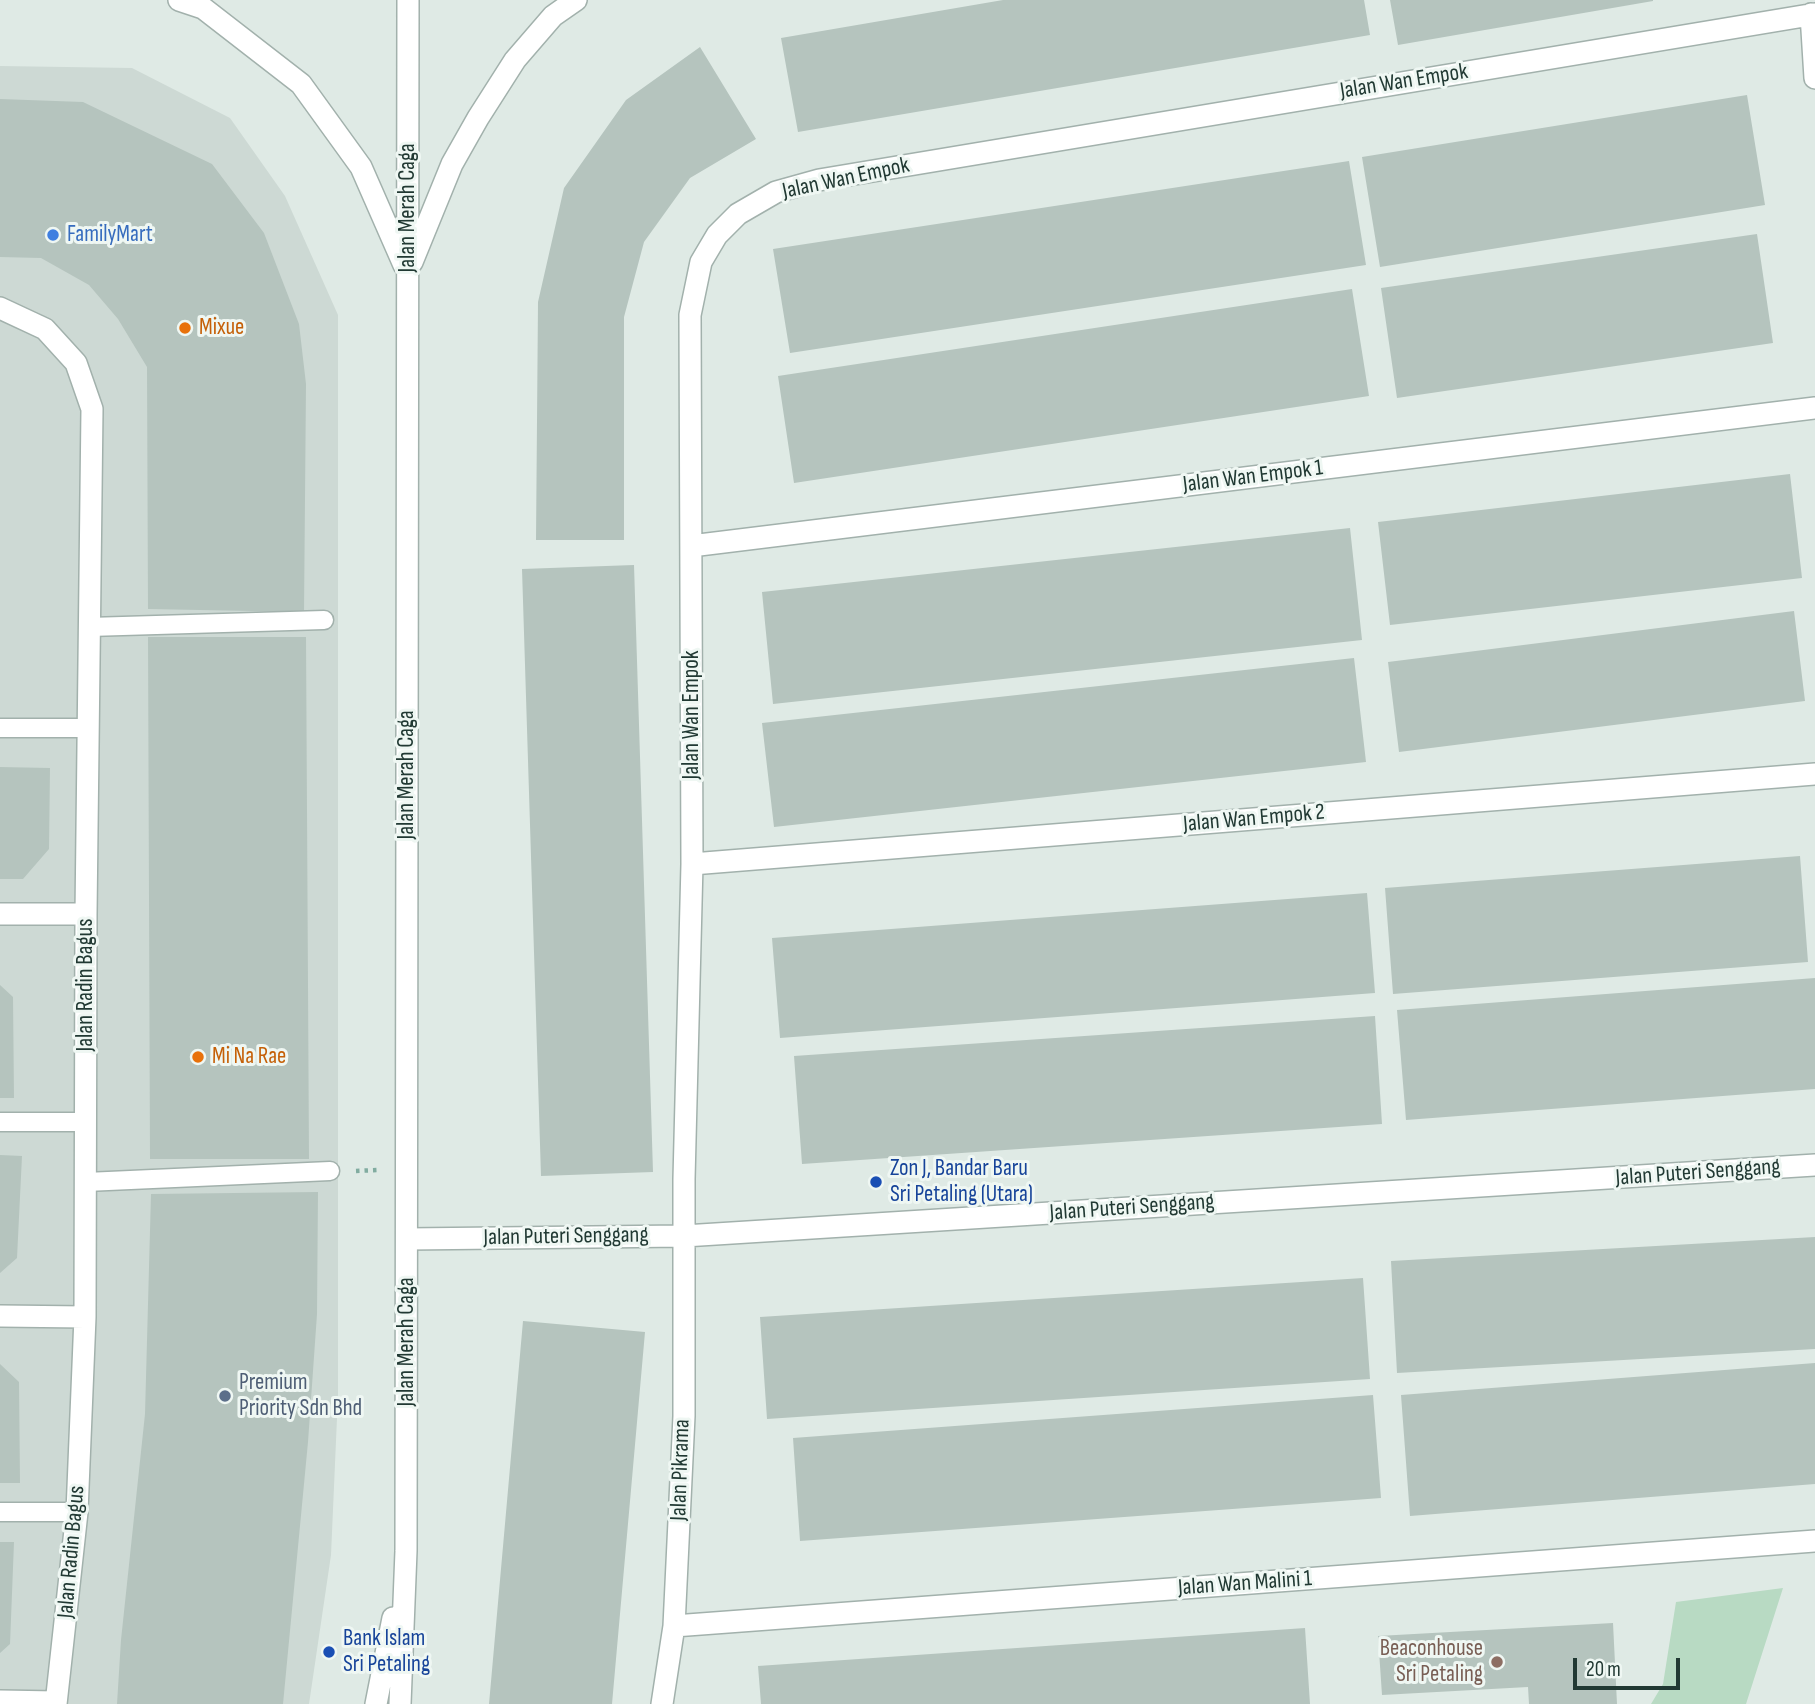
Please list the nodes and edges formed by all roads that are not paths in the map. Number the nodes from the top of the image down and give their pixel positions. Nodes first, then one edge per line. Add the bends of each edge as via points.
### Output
1 (179, 0) edge
2 (408, 0) edge
3 (576, 0) edge
4 (1813, 14) edge
5 (1815, 78) edge
6 (407, 273) junction
7 (0, 308) edge
8 (1815, 408) edge
9 (691, 546) junction
10 (324, 620) dead end
11 (89, 627) junction
12 (0, 727) edge
13 (89, 728) junction
14 (1815, 774) edge
15 (692, 864) junction
16 (0, 914) edge
17 (86, 914) junction
18 (0, 1122) edge
19 (86, 1122) junction
20 (1815, 1165) edge
21 (330, 1171) dead end
22 (86, 1182) junction
23 (684, 1236) junction
24 (407, 1239) junction
25 (0, 1316) edge
26 (85, 1317) junction
27 (0, 1512) edge
28 (77, 1512) junction
29 (1815, 1541) edge
30 (406, 1551) junction
31 (674, 1626) junction
32 (0, 1702) edge
33 (56, 1703) edge
34 (376, 1704) edge
35 (400, 1704) edge
36 (662, 1704) edge

1 - 6 street via 203,8 301,84 361,167
2 - 6 street, Jalan Merah Caga
3 - 6 street via 553,16 515,60 478,118 452,164
4 - 5 street
4 - 9 street, Jalan Wan Empok via 819,180 776,192 738,214 717,235 701,262 690,315
6 - 24 street, Jalan Merah Caga
7 - 11 street, Jalan Radin Bagus via 45,329 76,363 92,409
8 - 9 street, Jalan Wan Empok 1
9 - 15 street, Jalan Wan Empok
10 - 11 lane
11 - 13 street, Jalan Radin Bagus
12 - 13 lane
13 - 17 street, Jalan Radin Bagus
14 - 15 street, Jalan Wan Empok 2
15 - 23 street, Jalan Wan Empok
16 - 17 street
17 - 19 street, Jalan Radin Bagus
18 - 19 lane
19 - 22 street, Jalan Radin Bagus
20 - 23 street, Jalan Puteri Senggang
21 - 22 lane
22 - 26 street, Jalan Radin Bagus
23 - 24 street, Jalan Puteri Senggang
23 - 31 street, Jalan Pikrama via 684,1416
24 - 30 street, Jalan Merah Caga
25 - 26 street
26 - 28 street, Jalan Radin Bagus
27 - 28 lane
28 - 33 street, Jalan Radin Bagus
29 - 31 street, Jalan Wan Malini 1
30 - 34 street, Jalan Merah Caga
30 - 35 street, Jalan Merah Caga
31 - 36 street, Jalan Pikrama
32 - 33 street

